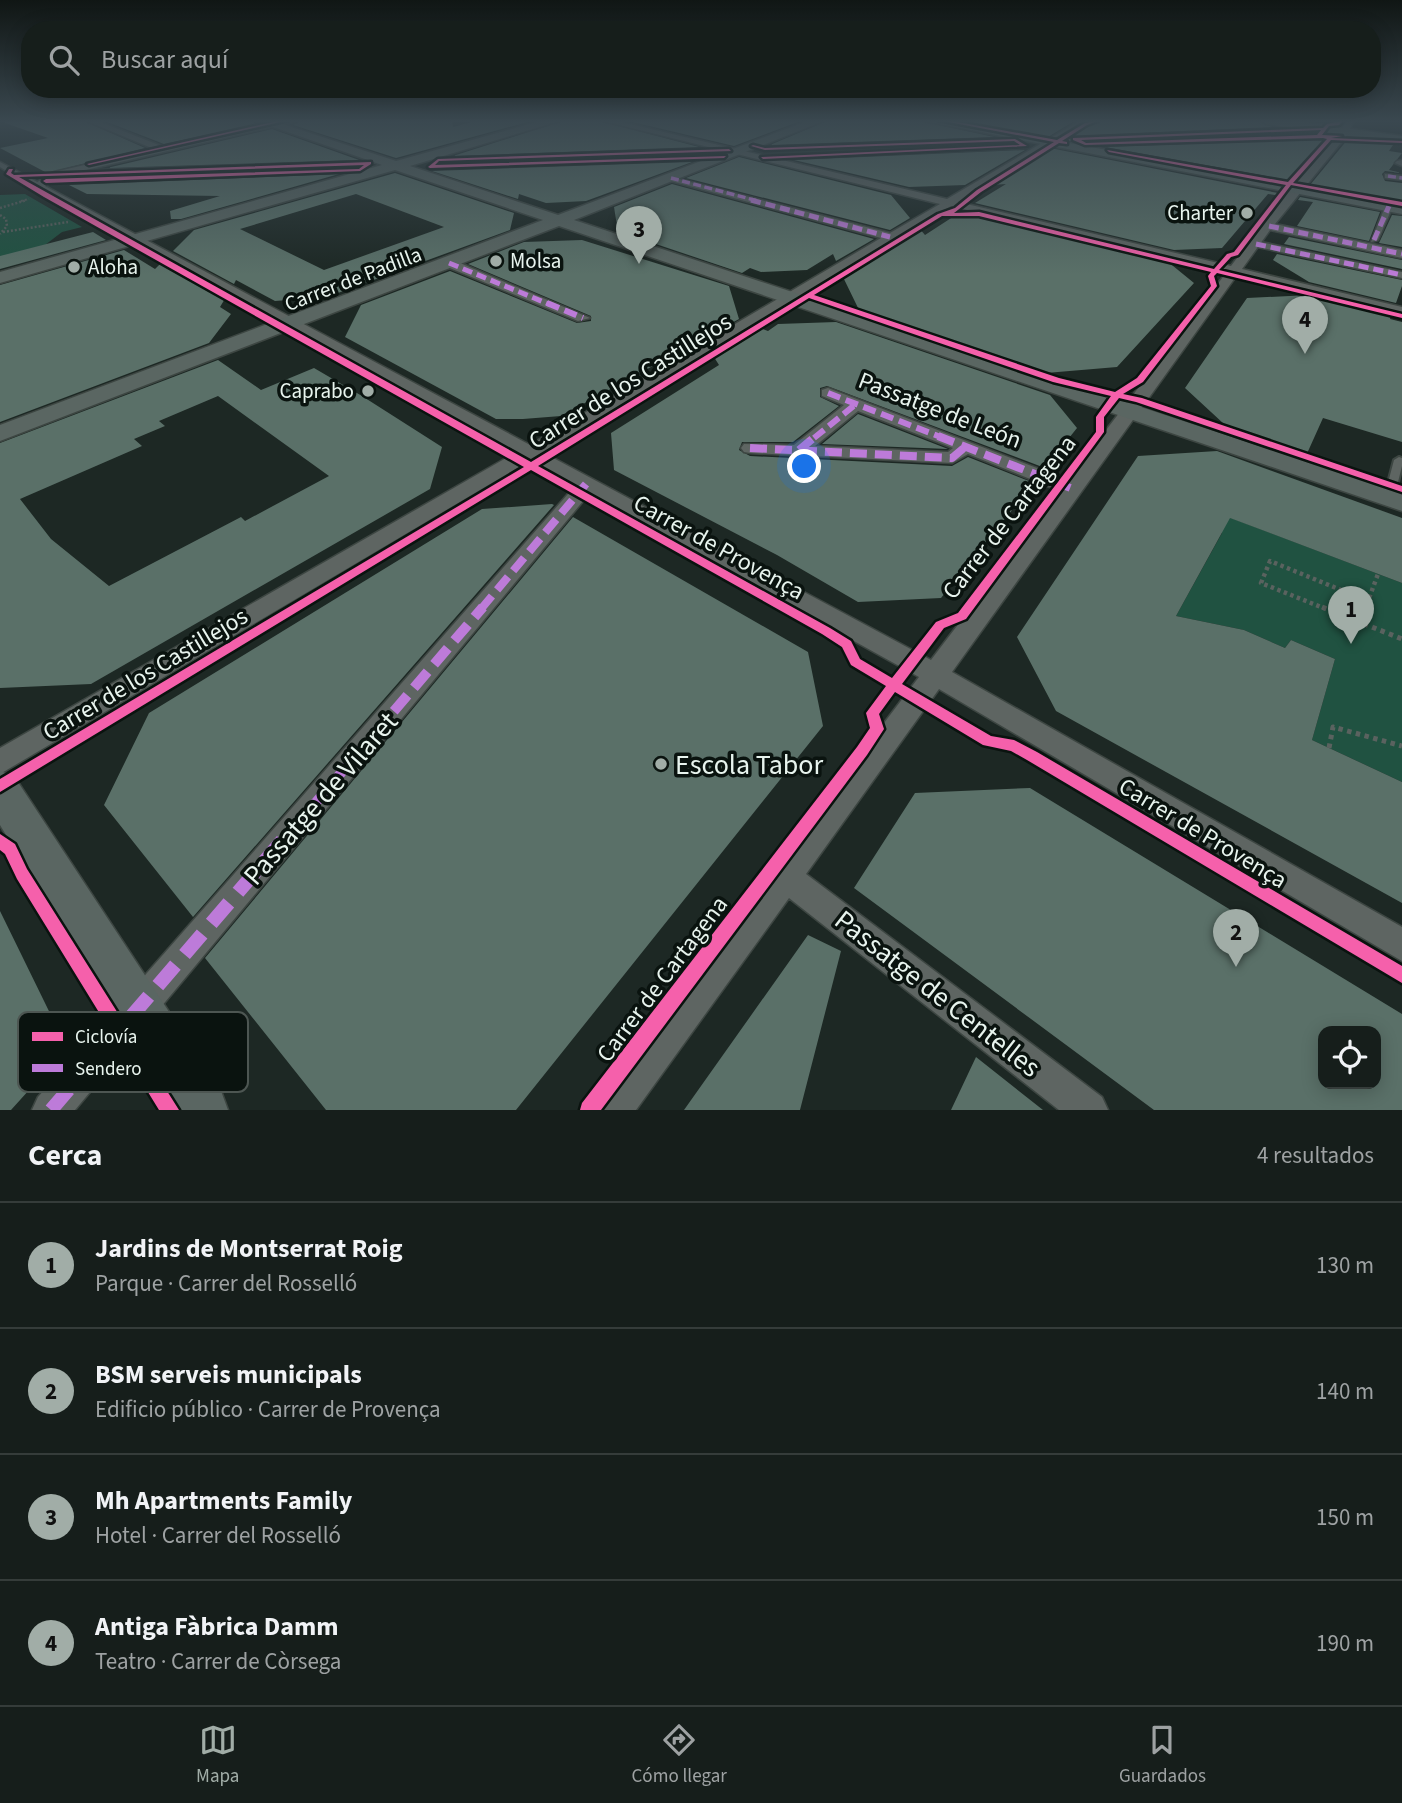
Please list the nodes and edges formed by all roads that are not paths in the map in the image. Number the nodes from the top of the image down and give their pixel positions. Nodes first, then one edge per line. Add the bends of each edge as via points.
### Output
1 (16, 172) edge
2 (67, 172) edge
3 (119, 172) edge
4 (312, 172) edge
5 (375, 172) edge
6 (420, 172) edge
7 (686, 172) edge
8 (820, 172) edge
9 (998, 172) edge
10 (1206, 172) edge
11 (1310, 172) edge
12 (57, 174) junction
13 (1388, 176) dead end
14 (671, 178) junction
15 (1402, 178) edge
16 (38, 182) junction
17 (13, 183) dead end
18 (1296, 189) junction
19 (946, 202) junction
20 (1396, 207) edge
21 (564, 219) junction
22 (1269, 226) junction
23 (890, 237) junction
24 (136, 239) junction
25 (1374, 240) dead end
26 (1256, 244) junction
27 (1402, 254) edge
28 (449, 263) junction
29 (1234, 272) junction
30 (1402, 275) edge
31 (0, 278) edge
32 (790, 297) junction
33 (1402, 312) edge
34 (583, 318) dead end
35 (290, 323) junction
36 (828, 393) dead end
37 (856, 404) junction
38 (1130, 412) junction
39 (0, 434) edge
40 (965, 447) junction
41 (750, 448) dead end
42 (799, 450) junction
43 (529, 453) junction
44 (1399, 460) dead end
45 (586, 484) junction
46 (1073, 489) junction
47 (1396, 500) edge
48 (937, 676) junction
49 (0, 762) edge
50 (0, 789) edge
51 (786, 877) junction
52 (1402, 945) edge
53 (138, 1009) junction
54 (135, 1012) edge
55 (140, 1012) edge
56 (67, 1092) edge
57 (191, 1092) edge
58 (51, 1110) edge
59 (202, 1110) edge
60 (613, 1110) edge
61 (1090, 1110) edge

1 - 16 street, Carrer de Provença
2 - 12 street
3 - 12 lane
4 - 16 lane
5 - 24 main road
6 - 21 main road
7 - 14 main road, Carrer de Padilla
8 - 19 street
9 - 19 street, Carrer de los Castillejos
10 - 18 main road
11 - 18 street, Carrer de Cartagena
12 - 16 street
13 - 15 street
14 - 21 main road, Carrer de Padilla
14 - 23 street
16 - 17 street
16 - 24 street, Carrer de Provença
18 - 20 main road
18 - 22 street, Carrer de Cartagena
19 - 23 street, Carrer de los Castillejos
19 - 29 street
20 - 25 street
21 - 28 main road, Carrer de Padilla
21 - 32 main road
22 - 26 street, Carrer de Cartagena
22 - 27 street
23 - 32 street, Carrer de los Castillejos
24 - 31 main road
24 - 35 street, Carrer de Provença
26 - 29 street, Carrer de Cartagena
26 - 30 street
28 - 34 street
28 - 35 main road, Carrer de Padilla
29 - 33 street
29 - 38 street, Carrer de Cartagena
32 - 38 main road
32 - 43 street, Carrer de los Castillejos
35 - 39 main road, Carrer de Padilla
35 - 43 street, Carrer de Provença
36 - 37 street, Passatge de León
37 - 40 street, Passatge de León
37 - 42 street
38 - 46 street, Carrer de Cartagena
38 - 47 main road
40 - 42 street via 952,458
40 - 46 street, Passatge de León
41 - 42 street
43 - 45 street, Carrer de Provença
43 - 49 street, Carrer de los Castillejos
44 - 47 lane
45 - 48 street, Carrer de Provença
45 - 53 street, Passatge de Vilaret
46 - 48 street, Carrer de Cartagena
48 - 51 street, Carrer de Cartagena
48 - 52 street, Carrer de Provença
50 - 53 main road
51 - 60 street, Carrer de Cartagena
51 - 61 street, Passatge de Centelles
53 - 54 street, Passatge de Vilaret
53 - 55 main road
56 - 58 street, Passatge de Vilaret
57 - 59 main road

